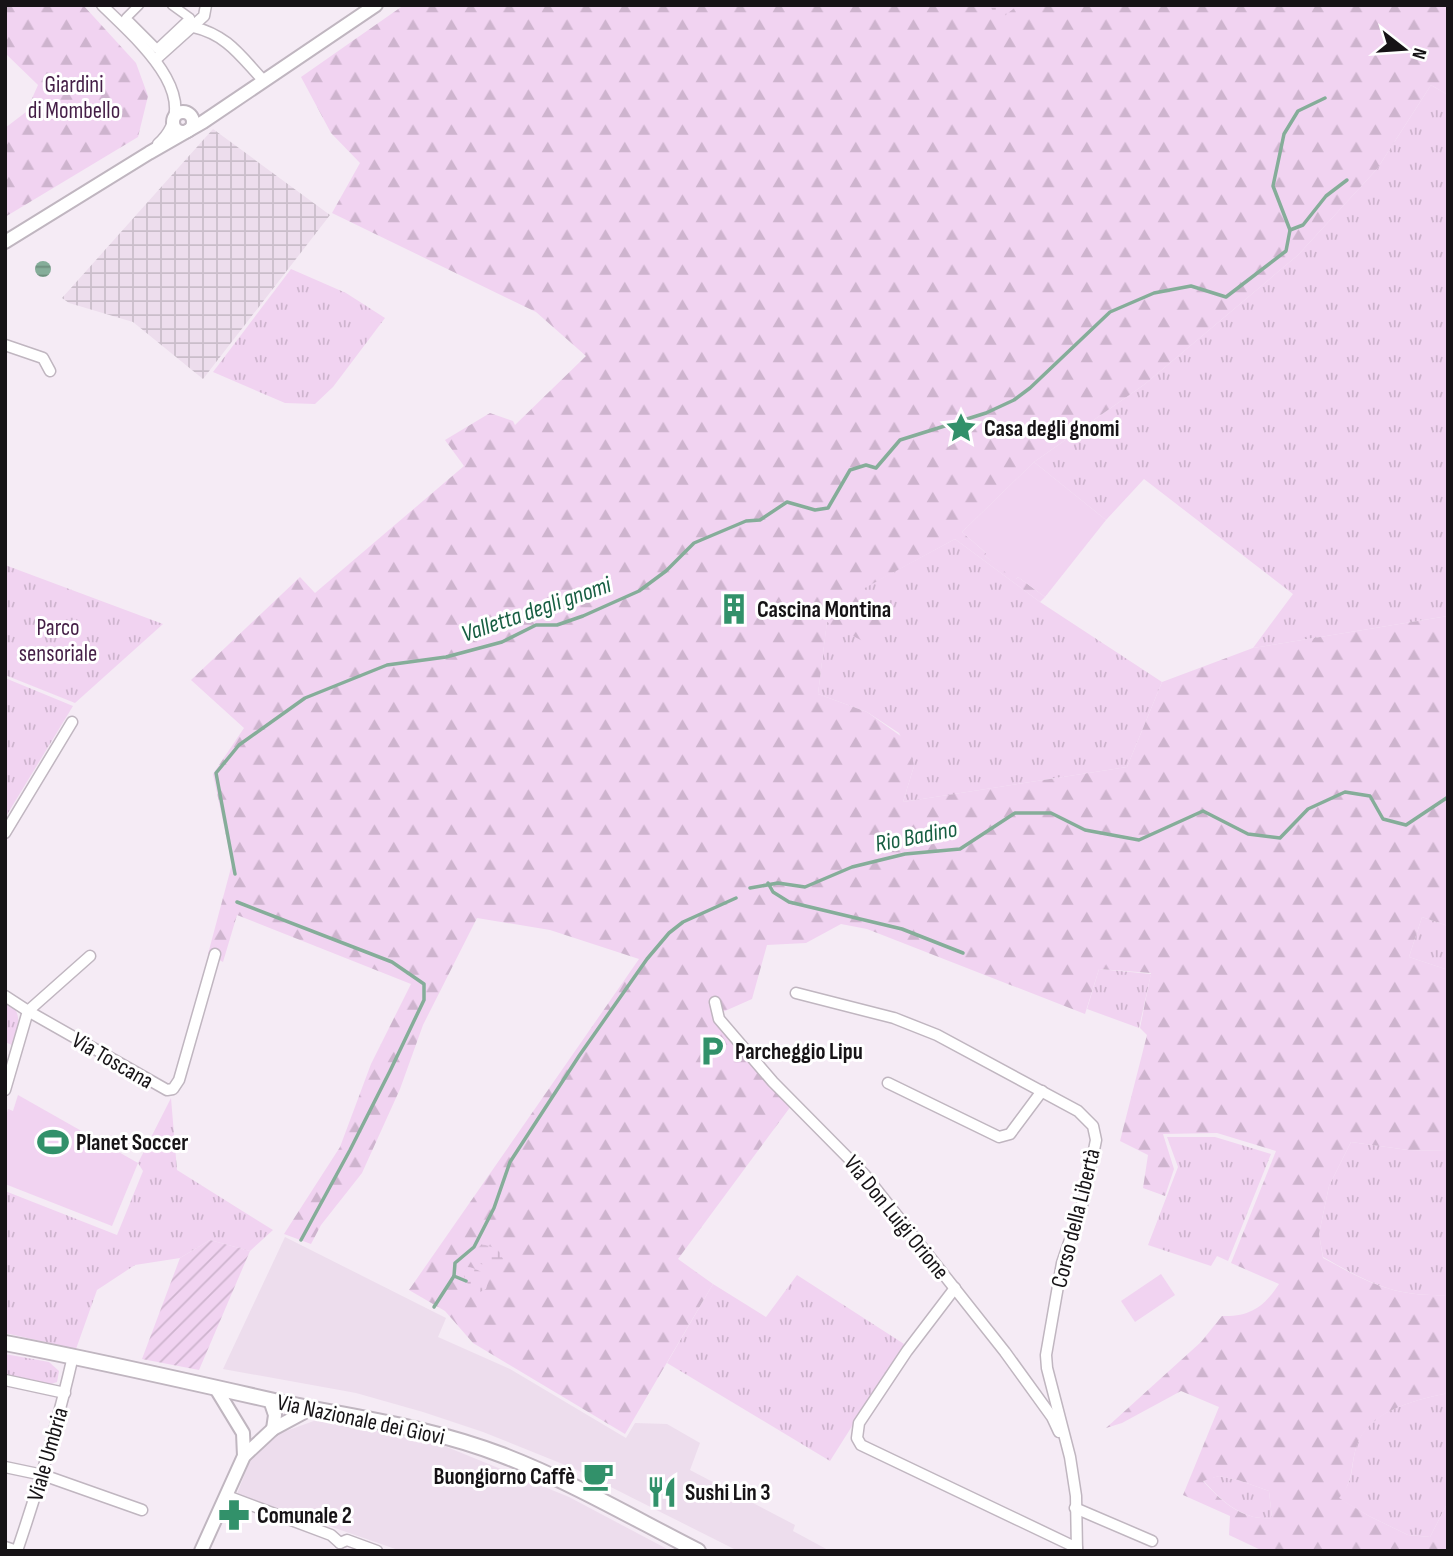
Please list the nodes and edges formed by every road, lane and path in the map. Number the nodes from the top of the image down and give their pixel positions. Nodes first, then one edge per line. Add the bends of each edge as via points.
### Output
1 (102, 5) edge
2 (139, 5) edge
3 (172, 5) edge
4 (206, 5) edge
5 (376, 5) edge
6 (193, 27) junction
7 (155, 60) junction
8 (264, 81) junction
9 (173, 120) junction
10 (189, 130) junction
11 (149, 153) junction
12 (5, 242) edge
13 (5, 345) edge
14 (51, 371) dead end
15 (72, 722) dead end
16 (5, 833) edge
17 (215, 954) dead end
18 (90, 956) dead end
19 (796, 993) dead end
20 (5, 996) edge
21 (715, 1002) dead end
22 (28, 1012) junction
23 (888, 1083) dead end
24 (5, 1090) edge
25 (1042, 1091) junction
26 (955, 1288) junction
27 (5, 1343) edge
28 (74, 1356) junction
29 (5, 1380) edge
30 (215, 1387) junction
31 (65, 1393) junction
32 (250, 1394) junction
33 (270, 1400) junction
34 (313, 1408) junction
35 (234, 1417) junction
36 (273, 1429) junction
37 (1066, 1444) junction
38 (244, 1456) junction
39 (5, 1467) edge
40 (43, 1475) junction
41 (227, 1496) junction
42 (1075, 1508) junction
43 (142, 1510) dead end
44 (1152, 1541) dead end
45 (5, 1547) edge
46 (337, 1547) edge
47 (1077, 1549) edge
48 (17, 1551) edge
49 (201, 1551) edge
50 (377, 1551) edge
51 (698, 1551) edge

1 - 7 street
2 - 3 street via 126,18 157,49 190,18
4 - 6 street via 204,16
5 - 8 street
6 - 7 street
6 - 8 street via 224,39
7 - 9 street via 173,92
8 - 10 street
9 - 10 street via 177,130
9 - 11 street via 166,137
10 - 11 street
11 - 12 street
13 - 14 street via 43,358
15 - 16 street
17 - 22 street, Via Toscana via 173,1089 167,1090
18 - 22 street
19 - 25 street, Corso della Libertà via 894,1018 937,1035
20 - 22 street, Via Toscana
21 - 26 street, Via Don Luigi Orione via 719,1019 773,1082 865,1175
22 - 24 street
23 - 25 street via 999,1137 1010,1134
25 - 37 street, Corso della Libertà via 1077,1111 1093,1126 1096,1140 1084,1199 1062,1263 1046,1355
26 - 37 street, Via Don Luigi Orione via 1052,1417
26 - 47 street via 906,1351 859,1423 857,1437 861,1445
27 - 28 main road, Via Nazionale dei Giovi
28 - 30 main road, Via Nazionale dei Giovi
28 - 31 street, Viale Umbria
29 - 31 street
30 - 32 main road, Via Nazionale dei Giovi
30 - 35 street
31 - 40 street, Viale Umbria
32 - 33 main road, Via Nazionale dei Giovi
32 - 35 street
33 - 34 main road, Via Nazionale dei Giovi
33 - 36 street
34 - 36 street
34 - 51 main road, Via Nazionale dei Giovi via 408,1426 501,1455 564,1481
35 - 38 street via 243,1433
36 - 38 street
37 - 42 street, Corso della Libertà
38 - 41 street
39 - 40 street
40 - 43 street
40 - 48 street, Viale Umbria
41 - 46 street via 331,1535
41 - 49 street
42 - 44 street
42 - 47 street, Corso della Libertà
45 - 48 street
46 - 50 street via 348,1540

